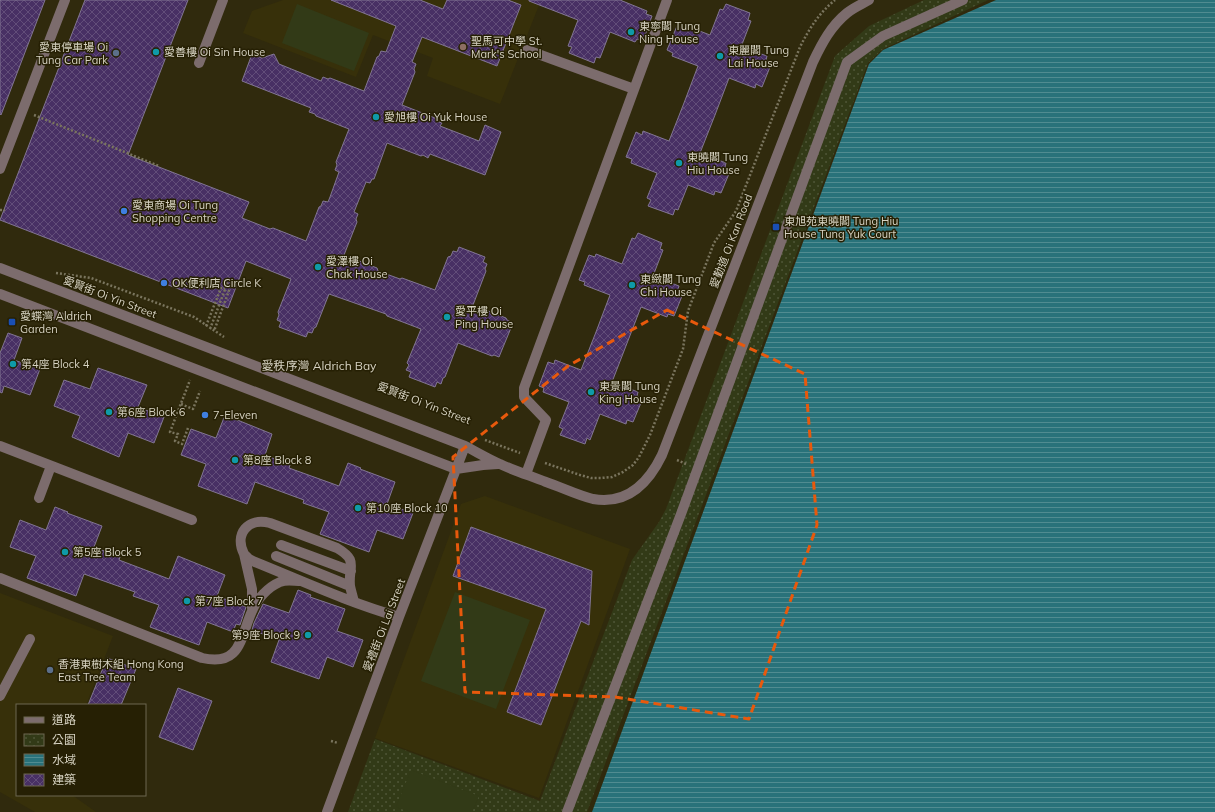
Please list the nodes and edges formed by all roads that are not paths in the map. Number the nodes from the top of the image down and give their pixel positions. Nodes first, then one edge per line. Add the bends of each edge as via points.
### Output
1 (65, 0) edge
2 (223, 0) edge
3 (666, 0) edge
4 (869, 0) edge
5 (963, 0) edge
6 (527, 50) dead end
7 (199, 63) dead end
8 (634, 89) junction
9 (0, 169) edge
10 (0, 268) edge
11 (0, 294) edge
12 (0, 446) edge
13 (465, 446) junction
14 (500, 464) junction
15 (51, 466) junction
16 (456, 469) junction
17 (526, 474) junction
18 (624, 496) joint
19 (39, 498) dead end
20 (192, 520) dead end
21 (270, 523) junction
22 (281, 545) junction
23 (244, 554) junction
24 (276, 556) junction
25 (255, 562) junction
26 (351, 571) junction
27 (0, 578) edge
28 (301, 581) junction
29 (350, 586) junction
30 (354, 602) junction
31 (252, 610) junction
32 (399, 617) junction
33 (30, 639) dead end
34 (0, 696) edge
35 (327, 812) edge
36 (568, 812) edge

1 - 9 street
2 - 7 street
3 - 8 street
4 - 18 street, 愛勤道 Oi Kan Road via 848,12 822,43 662,455 649,478 633,492
5 - 36 street via 883,36 847,62 684,508
6 - 8 street
8 - 17 street via 524,388 524,397 546,420
10 - 13 street, 愛賢街 Oi Yin Street
11 - 16 street, 愛賢街 Oi Yin Street
12 - 15 street
13 - 14 street, 愛賢街 Oi Yin Street
13 - 16 street, 愛禮街 Oi Lai Street
14 - 16 street, 愛賢街 Oi Yin Street
14 - 17 street, 愛賢街 Oi Yin Street
15 - 19 street
15 - 20 street
16 - 32 street, 愛禮街 Oi Lai Street
17 - 18 street, 愛賢街 Oi Yin Street via 592,498 613,499
21 - 22 street via 278,530
21 - 23 street via 256,522 245,529 240,543
21 - 26 street via 337,548 349,558
22 - 24 street
22 - 26 street
23 - 25 street
23 - 31 street via 252,589
24 - 25 street via 265,562
24 - 29 street
25 - 28 street
26 - 29 street
27 - 31 street via 211,660 228,658 234,652
28 - 30 street
28 - 31 street via 280,582 262,596
29 - 30 street
30 - 32 street
32 - 35 street, 愛禮街 Oi Lai Street
33 - 34 street

